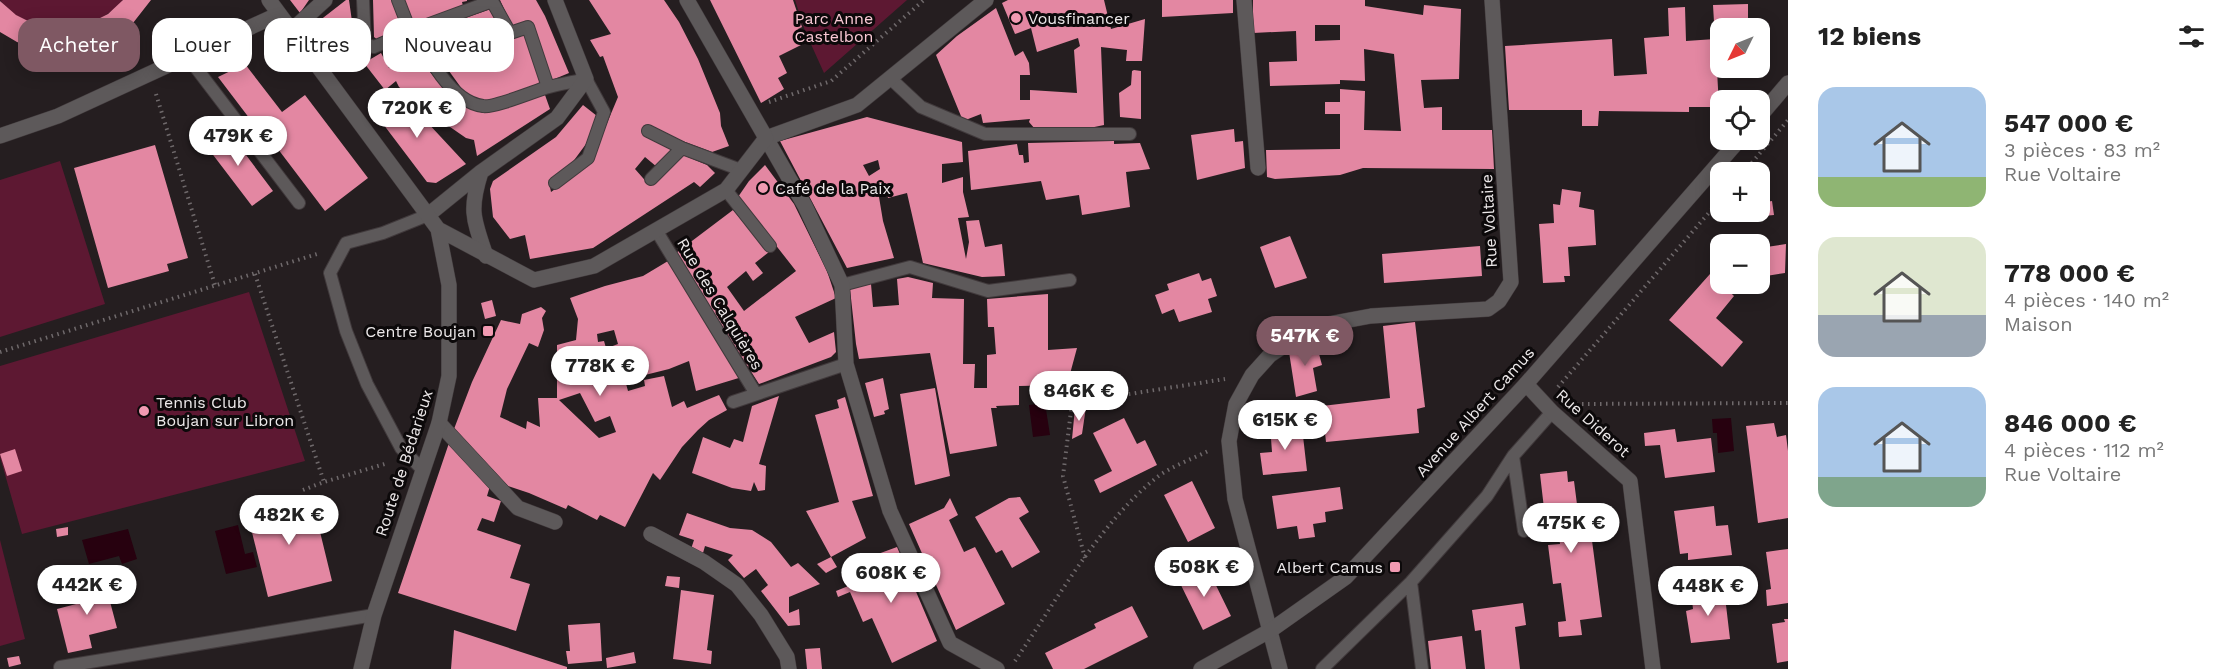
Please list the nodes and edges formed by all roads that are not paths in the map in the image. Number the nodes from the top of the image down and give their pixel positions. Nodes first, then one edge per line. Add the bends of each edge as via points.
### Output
1 (269, 0) edge
2 (325, 0) edge
3 (363, 0) edge
4 (398, 0) edge
5 (555, 0) edge
6 (687, 0) edge
7 (986, 0) edge
8 (1244, 0) edge
9 (1492, 0) edge
10 (279, 14) junction
11 (282, 18) edge
12 (305, 18) edge
13 (407, 18) edge
14 (446, 18) edge
15 (502, 18) edge
16 (252, 26) edge
17 (514, 32) edge
18 (383, 43) edge
19 (153, 72) edge
20 (199, 72) edge
21 (323, 72) edge
22 (438, 72) edge
23 (890, 78) junction
24 (586, 79) junction
25 (1788, 83) edge
26 (548, 87) junction
27 (1770, 104) edge
28 (648, 130) dead end
29 (1130, 134) dead end
30 (0, 136) edge
31 (766, 138) junction
32 (682, 148) junction
33 (1730, 150) edge
34 (1258, 168) dead end
35 (741, 170) junction
36 (481, 171) junction
37 (651, 179) dead end
38 (555, 183) dead end
39 (726, 190) junction
40 (299, 203) dead end
41 (428, 215) junction
42 (438, 229) junction
43 (656, 230) junction
44 (770, 246) dead end
45 (486, 256) junction
46 (1070, 280) dead end
47 (843, 285) junction
48 (846, 364) junction
49 (1526, 384) junction
50 (756, 394) junction
51 (732, 402) dead end
52 (1548, 408) junction
53 (439, 423) junction
54 (1513, 456) junction
55 (422, 469) junction
56 (555, 522) dead end
57 (1524, 531) dead end
58 (651, 534) dead end
59 (1411, 582) junction
60 (374, 615) junction
61 (1271, 630) junction
62 (60, 667) dead end
63 (361, 669) edge
64 (789, 669) edge
65 (998, 669) edge
66 (1201, 669) edge
67 (1280, 669) edge
68 (1322, 669) edge
69 (1422, 669) edge
70 (1653, 669) edge

1 - 10 street
2 - 12 street
3 - 18 lane via 365,44 374,47
4 - 13 lane
5 - 24 street
6 - 31 street
7 - 23 street
8 - 34 street
9 - 61 street, Rue Voltaire via 1511,282 1499,301 1488,309 1371,316 1312,327 1270,355 1252,375 1236,404 1229,441 1235,499
10 - 11 street
10 - 16 street
14 - 15 lane via 492,1
17 - 26 lane via 528,27
19 - 30 street via 58,116
20 - 40 lane
21 - 41 street
22 - 26 lane via 465,99 484,107
23 - 29 lane via 921,107 985,134
23 - 31 street via 857,105
24 - 26 lane
24 - 36 street via 557,118
24 - 38 lane via 608,113 588,158
25 - 27 street
28 - 32 lane
31 - 35 street
31 - 47 street
32 - 35 lane
32 - 37 lane
33 - 49 street, Avenue Albert Camus
35 - 39 street
36 - 41 street
36 - 45 street via 472,198 474,222
39 - 43 street
39 - 44 lane
41 - 42 street
41 - 55 lane via 346,243 330,273 345,332 367,384 401,448
42 - 45 street
42 - 53 street, Route de Bédarieux via 449,285 449,376
43 - 45 street via 594,266 534,280
43 - 50 lane, Rue des Calquières
46 - 47 lane via 987,291 910,267
47 - 48 street
48 - 50 lane
48 - 65 street via 890,511 950,643
49 - 52 street, Rue Diderot
49 - 61 street, Avenue Albert Camus via 1346,577
50 - 51 lane
52 - 54 lane
52 - 70 street, Rue Diderot via 1630,481
53 - 55 street, Route de Bédarieux
53 - 56 street via 518,508
54 - 57 lane
54 - 59 lane via 1487,496
55 - 60 street, Route de Bédarieux
58 - 64 street via 737,585 787,657
59 - 68 lane
59 - 69 lane
60 - 62 lane
60 - 63 street, Route de Bédarieux
61 - 66 street, Avenue Albert Camus
61 - 67 street, Rue Voltaire

